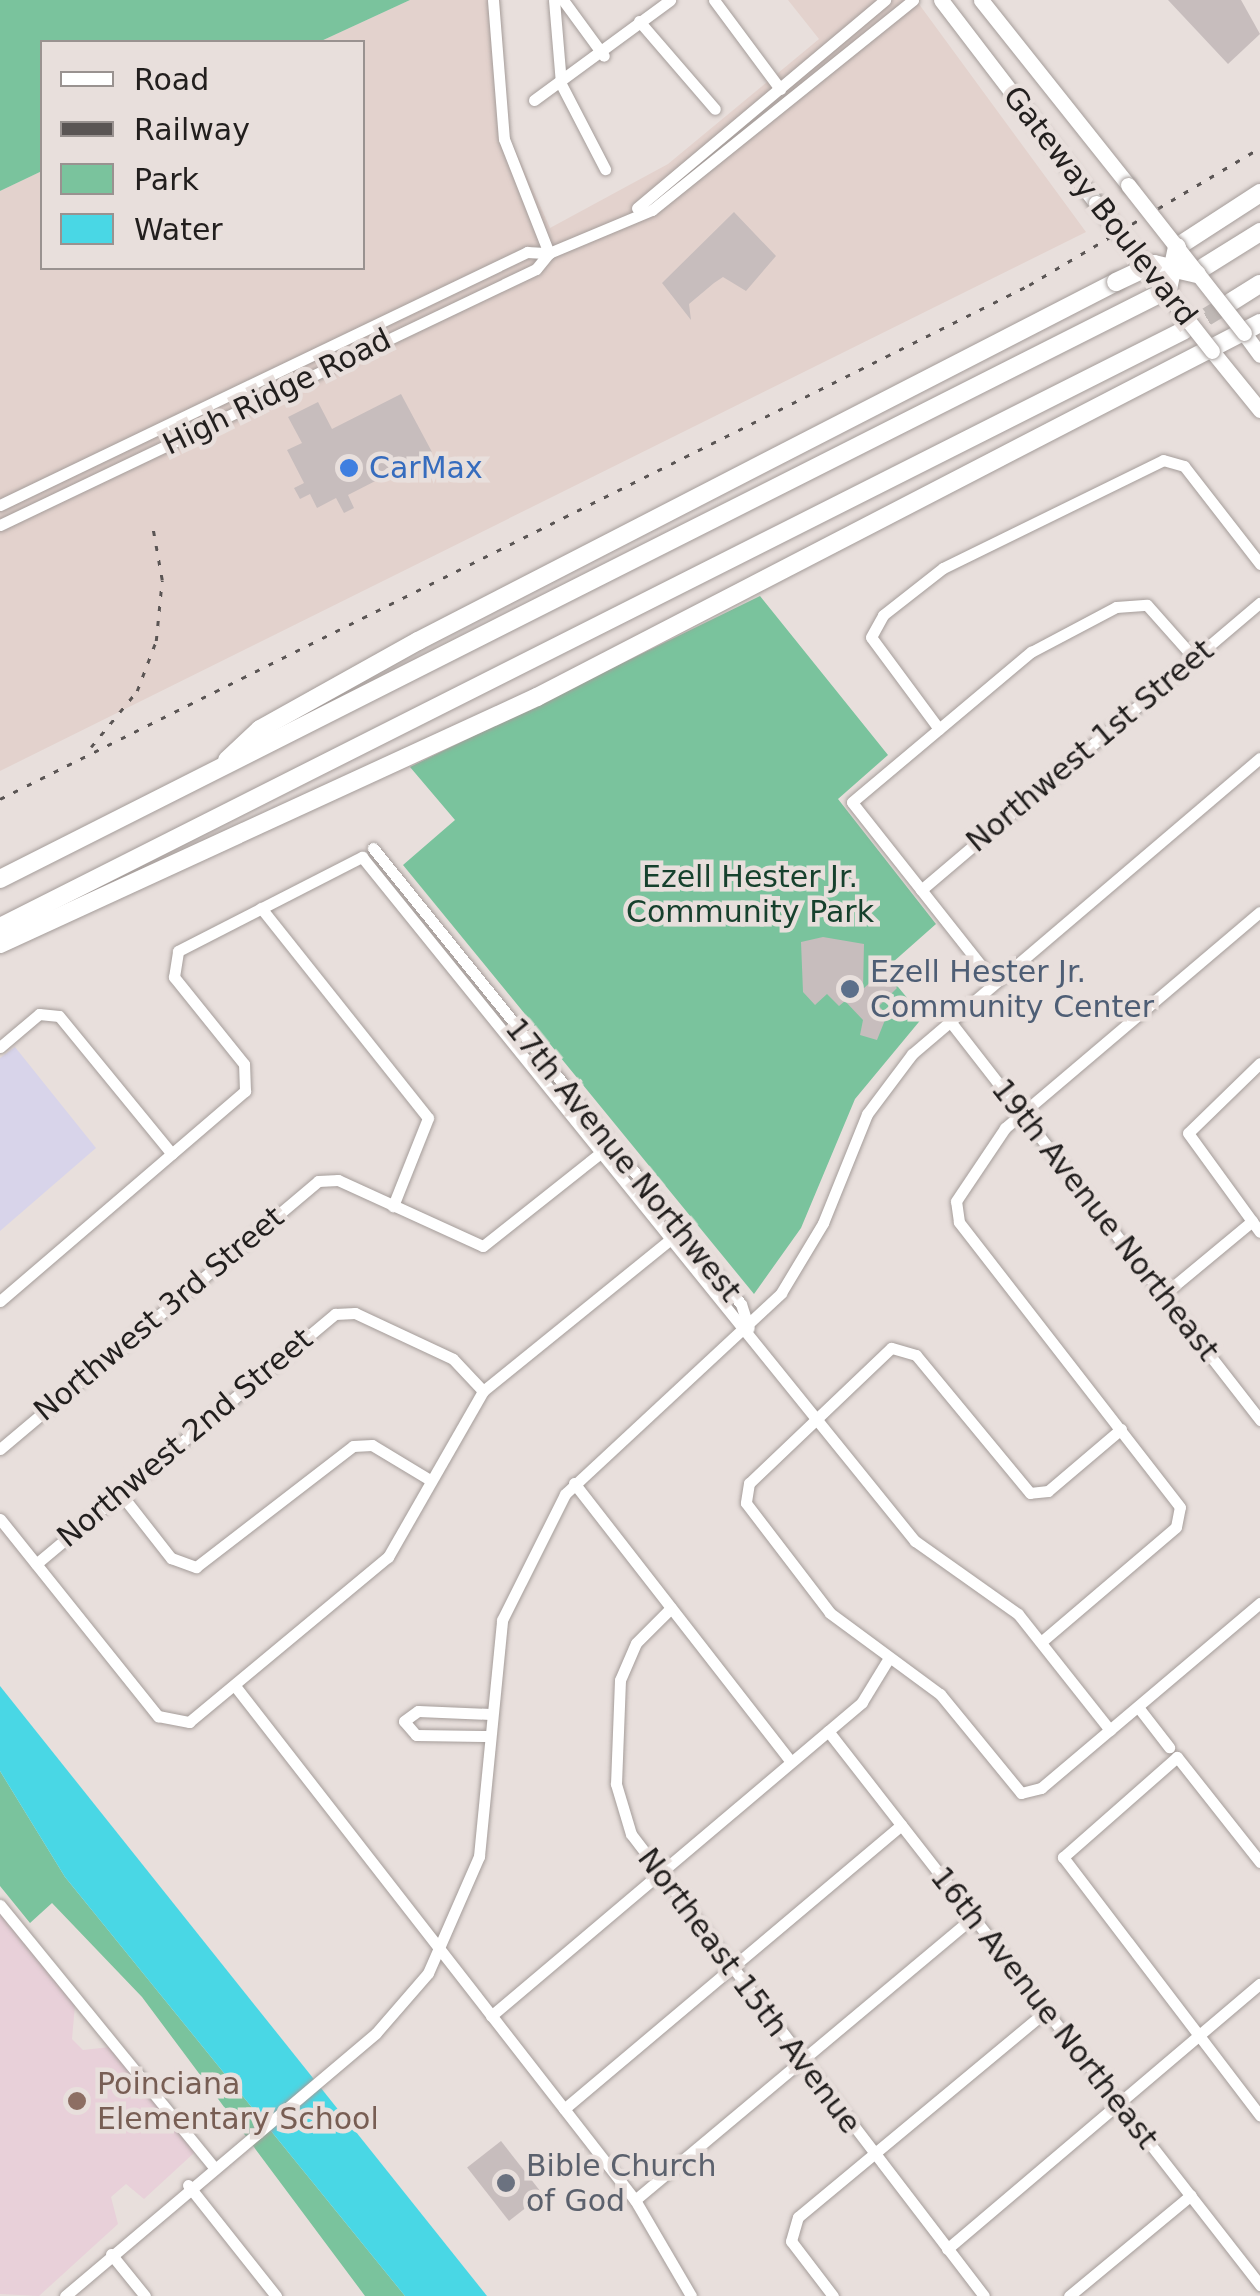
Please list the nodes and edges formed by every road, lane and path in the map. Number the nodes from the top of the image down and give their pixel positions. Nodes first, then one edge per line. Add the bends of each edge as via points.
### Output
1 (493, 0) edge
2 (554, 0) edge
3 (563, 0) edge
4 (670, 0) edge
5 (714, 0) edge
6 (885, 0) edge
7 (913, 0) edge
8 (941, 0) edge
9 (981, 0) edge
10 (640, 21) junction
11 (604, 56) junction
12 (561, 84) junction
13 (780, 89) junction
14 (534, 100) dead end
15 (715, 109) dead end
16 (731, 130) junction
17 (743, 145) junction
18 (606, 168) dead end
19 (1260, 193) edge
20 (637, 208) junction
21 (1260, 232) edge
22 (1181, 244) junction
23 (550, 253) junction
24 (1146, 266) junction
25 (1168, 266) junction
26 (1201, 270) junction
27 (1260, 284) edge
28 (1161, 295) junction
29 (1231, 302) tunnel mouth
30 (412, 308) junction
31 (419, 323) junction
32 (1252, 328) edge
33 (1182, 331) tunnel mouth
34 (1212, 350) junction
35 (1260, 355) edge
36 (1260, 410) edge
37 (135, 440) junction
38 (143, 456) junction
39 (0, 505) edge
40 (0, 525) edge
41 (1260, 564) edge
42 (1260, 603) edge
43 (1194, 658) junction
44 (938, 729) junction
45 (1260, 758) edge
46 (212, 774) junction
47 (374, 848) dead end
48 (0, 879) edge
49 (921, 890) junction
50 (261, 908) junction
51 (1260, 912) edge
52 (0, 927) edge
53 (0, 944) edge
54 (994, 982) junction
55 (949, 1020) junction
56 (0, 1047) edge
57 (1260, 1063) edge
58 (1021, 1113) junction
59 (172, 1154) junction
60 (599, 1154) junction
61 (393, 1206) junction
62 (1256, 1227) edge
63 (682, 1230) junction
64 (668, 1241) junction
65 (1163, 1295) junction
66 (0, 1300) edge
67 (749, 1328) junction
68 (483, 1392) junction
69 (1260, 1420) edge
70 (821, 1421) junction
71 (1121, 1429) junction
72 (0, 1448) edge
73 (430, 1480) junction
74 (574, 1482) junction
75 (120, 1493) junction
76 (0, 1518) edge
77 (36, 1564) junction
78 (1260, 1603) edge
79 (671, 1608) junction
80 (1041, 1642) junction
81 (888, 1660) junction
82 (235, 1686) junction
83 (1138, 1707) junction
84 (490, 1714) junction
85 (1110, 1730) junction
86 (828, 1731) junction
87 (489, 1736) junction
88 (1173, 1752) junction
89 (791, 1762) junction
90 (901, 1824) junction
91 (1260, 1862) edge
92 (657, 1875) junction
93 (0, 1905) edge
94 (973, 1917) junction
95 (441, 1952) junction
96 (729, 1969) junction
97 (1260, 1984) edge
98 (1046, 2010) junction
99 (491, 2016) junction
100 (1198, 2034) junction
101 (801, 2061) junction
102 (1117, 2100) junction
103 (564, 2109) junction
104 (1260, 2116) edge
105 (874, 2154) junction
106 (212, 2165) junction
107 (188, 2186) junction
108 (1191, 2195) junction
109 (635, 2200) junction
110 (947, 2249) junction
111 (112, 2254) junction
112 (1260, 2287) edge
113 (65, 2296) edge
114 (145, 2296) edge
115 (276, 2296) edge
116 (690, 2296) edge
117 (833, 2296) edge
118 (984, 2296) edge
119 (1069, 2296) edge
120 (1252, 2296) edge

1 - 23 street via 504,139
2 - 12 street
3 - 11 street
4 - 10 street
5 - 13 street
6 - 13 street, High Ridge Road
7 - 17 street, High Ridge Road
8 - 24 main road, Gateway Boulevard, bridge
9 - 22 main road, Gateway Boulevard, bridge
10 - 11 street
10 - 15 street
11 - 12 street
12 - 14 street
12 - 18 street
13 - 16 street, High Ridge Road
16 - 17 street
16 - 20 street, High Ridge Road via 644,193
17 - 20 street, High Ridge Road via 652,210
19 - 22 highway
20 - 23 street, High Ridge Road
21 - 26 highway
22 - 25 highway, bridge
22 - 26 main road, Gateway Boulevard, bridge
23 - 30 street, High Ridge Road via 527,252
23 - 31 street, High Ridge Road via 536,268
24 - 25 highway, bridge
24 - 28 main road, Gateway Boulevard, bridge
24 - 46 highway, bridge via 418,640 260,729
25 - 26 highway, bridge
25 - 28 highway, bridge
26 - 32 main road, Gateway Boulevard, bridge
27 - 29 highway
28 - 34 main road, Gateway Boulevard, bridge
28 - 46 highway
30 - 31 street
30 - 37 street, High Ridge Road
31 - 38 street, High Ridge Road
32 - 34 highway
32 - 35 main road, Gateway Boulevard
33 - 52 highway
34 - 36 main road, Gateway Boulevard
34 - 53 highway via 537,697
37 - 38 street
37 - 39 street, High Ridge Road
38 - 40 street, High Ridge Road
41 - 44 street via 1171,460 944,568 883,615 871,637
42 - 43 street, Northwest 1st Street
43 - 44 street via 1148,605 1126,603 1040,646
43 - 49 street, Northwest 1st Street
44 - 49 street via 852,802
45 - 54 street
46 - 48 highway
47 - 63 street, 17th Avenue Northwest
49 - 54 street
50 - 59 street via 184,947 172,964 249,1077 240,1096
50 - 60 street, 17th Avenue Northwest via 362,857
50 - 61 street via 428,1118
51 - 58 street
54 - 55 street
55 - 58 street, 19th Avenue Northeast
55 - 67 street via 878,1097 811,1248
56 - 59 street via 39,1014 59,1016
57 - 62 street via 1188,1133
58 - 65 street, 19th Avenue Northeast
58 - 71 street via 974,1165 956,1215
59 - 66 street
60 - 61 street via 490,1245
60 - 64 street, 17th Avenue Northwest
61 - 72 street, Northwest 3rd Street via 338,1180 318,1181
62 - 65 street
63 - 64 street
63 - 67 street, 17th Avenue Northwest
64 - 67 street, 17th Avenue Northwest
64 - 68 street
65 - 69 street, 19th Avenue Northeast
67 - 70 street
67 - 74 street
68 - 73 street
68 - 75 street, Northwest 2nd Street via 453,1359 355,1312 335,1314
70 - 71 street via 885,1352 905,1347 1030,1493 1048,1490
70 - 80 street via 926,1552 999,1598
70 - 81 street via 745,1496 830,1613
71 - 80 street via 1180,1514 1176,1527
73 - 75 street via 372,1445 353,1446 208,1562 182,1566
73 - 82 street via 372,1574
74 - 79 street
74 - 84 street via 510,1593
75 - 77 street, Northwest 2nd Street
76 - 77 street
77 - 82 street via 163,1720 189,1722
78 - 83 street
79 - 89 street
79 - 92 street, Northeast 15th Avenue via 636,1642 617,1696 620,1806
80 - 85 street
81 - 85 street via 940,1694 1014,1790 1041,1788
81 - 86 street via 867,1696
82 - 95 street
83 - 85 street
83 - 88 street
84 - 87 street
84 - 87 street via 418,1711 404,1721 416,1734
86 - 89 street
86 - 90 street, 16th Avenue Northeast
87 - 95 street via 478,1856
88 - 91 street
88 - 100 street via 1063,1858
89 - 92 street
90 - 94 street, 16th Avenue Northeast
90 - 96 street
92 - 96 street, Northeast 15th Avenue
92 - 99 street
93 - 106 street
94 - 98 street, 16th Avenue Northeast
94 - 101 street
95 - 99 street
95 - 106 street via 401,2008
96 - 101 street, Northeast 15th Avenue
96 - 103 street
97 - 100 street
98 - 102 street, 16th Avenue Northeast
98 - 105 street
99 - 103 street
100 - 102 street
100 - 104 street
101 - 105 street, Northeast 15th Avenue
101 - 109 street
102 - 108 street, 16th Avenue Northeast
102 - 110 street
103 - 109 street
105 - 110 street, Northeast 15th Avenue
105 - 117 street via 790,2230
106 - 107 street
107 - 111 street
107 - 115 street
108 - 112 street, 16th Avenue Northeast
108 - 119 street
109 - 116 street
110 - 118 street, Northeast 15th Avenue
111 - 113 street
111 - 114 street
112 - 120 street

